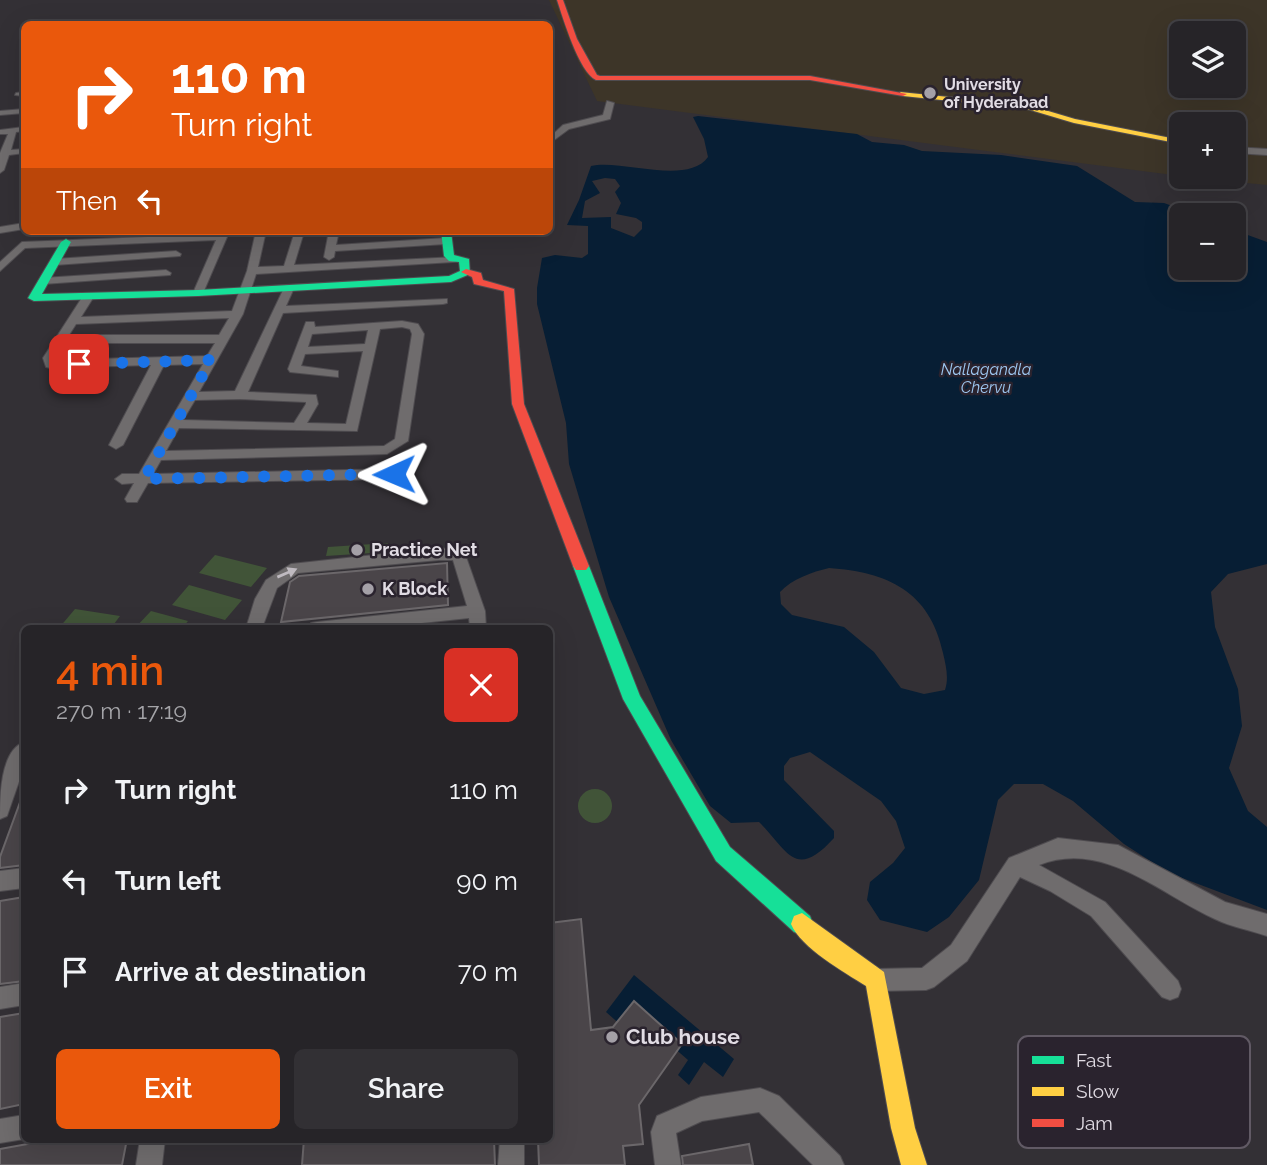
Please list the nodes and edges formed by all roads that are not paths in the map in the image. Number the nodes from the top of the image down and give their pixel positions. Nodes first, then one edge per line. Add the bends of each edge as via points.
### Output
1 (560, 0) edge
2 (610, 103) dead end
3 (21, 111) edge
4 (0, 113) edge
5 (21, 129) edge
6 (13, 130) junction
7 (0, 132) edge
8 (553, 138) edge
9 (1169, 140) edge
10 (21, 150) edge
11 (1246, 151) edge
12 (1267, 152) edge
13 (4, 153) junction
14 (0, 170) edge
15 (21, 226) edge
16 (0, 230) edge
17 (151, 235) edge
18 (186, 235) edge
19 (195, 235) edge
20 (260, 235) edge
21 (298, 235) edge
22 (333, 235) edge
23 (116, 236) edge
24 (446, 236) edge
25 (66, 243) junction
26 (331, 248) junction
27 (176, 254) junction
28 (453, 259) junction
29 (55, 262) junction
30 (327, 266) junction
31 (0, 268) edge
32 (288, 269) junction
33 (252, 271) junction
34 (466, 272) junction
35 (166, 273) junction
36 (43, 281) junction
37 (289, 288) junction
38 (246, 290) junction
39 (198, 293) junction
40 (157, 295) junction
41 (87, 298) junction
42 (443, 302) dead end
43 (316, 308) junction
44 (279, 310) junction
45 (237, 314) junction
46 (71, 321) junction
47 (376, 326) junction
48 (307, 331) junction
49 (62, 339) junction
50 (223, 339) junction
51 (370, 347) junction
52 (299, 351) junction
53 (211, 360) junction
54 (159, 362) junction
55 (334, 374) dead end
56 (240, 395) junction
57 (191, 396) junction
58 (175, 424) junction
59 (298, 427) junction
60 (352, 428) junction
61 (116, 445) dead end
62 (346, 452) junction
63 (158, 456) junction
64 (394, 474) dead end
65 (122, 479) dead end
66 (144, 479) junction
67 (132, 499) dead end
68 (477, 611) junction
69 (255, 625) edge
70 (345, 625) edge
71 (478, 625) edge
72 (21, 754) edge
73 (17, 786) edge
74 (0, 810) edge
75 (1016, 865) junction
76 (21, 878) edge
77 (0, 881) edge
78 (1267, 925) edge
79 (876, 980) junction
80 (1170, 989) dead end
81 (21, 994) edge
82 (0, 998) edge
83 (21, 1128) edge
84 (0, 1131) edge
85 (152, 1143) edge
86 (512, 1143) edge
87 (149, 1165) edge
88 (511, 1165) edge
89 (668, 1165) edge
90 (831, 1165) edge
91 (915, 1165) edge

1 - 9 street via 574,39 599,78 810,78 876,91 1028,107
2 - 8 street via 607,117 566,127
3 - 4 street
5 - 6 street
6 - 7 street
6 - 13 street
10 - 13 street
11 - 12 street
13 - 14 street
15 - 16 street
17 - 23 street
18 - 27 street
19 - 39 street via 223,238
20 - 33 street
21 - 32 street
22 - 26 street
23 - 25 street
24 - 26 street
24 - 28 street
25 - 29 street
25 - 31 street via 22,244
26 - 30 street
27 - 29 street
27 - 35 street
28 - 30 street
28 - 34 street via 464,259
29 - 36 street
30 - 32 street
32 - 33 street
33 - 38 street
34 - 37 street via 451,279
34 - 79 street via 477,275 478,282 509,289 519,404 632,699 723,854 829,948
35 - 36 street
35 - 40 street
36 - 41 street via 34,296 37,300
37 - 38 street
37 - 44 street
38 - 39 street
38 - 45 street
39 - 40 street
40 - 41 street
41 - 46 street
42 - 43 street
43 - 44 street
43 - 48 street
44 - 56 street
45 - 46 street
45 - 50 street
46 - 49 street
47 - 48 street
47 - 51 street
47 - 62 street via 409,324 417,330 404,435 387,450
48 - 52 street
49 - 50 street
49 - 54 street via 48,362 53,365
50 - 53 street
51 - 52 street
51 - 60 street
52 - 55 street via 295,371
53 - 54 street
53 - 57 street
54 - 61 street
56 - 57 street
56 - 59 street via 312,398
57 - 58 street
58 - 59 street
58 - 63 street
59 - 60 street
60 - 62 street
62 - 63 street
63 - 66 street
64 - 66 street
65 - 66 street
66 - 67 street
69 -> 68 street via 264,594 278,574 296,568 439,554 460,555
68 - 70 street
68 - 71 street
72 - 73 street
73 - 74 street
75 - 78 street via 1058,848 1118,855 1221,911
75 - 79 street via 959,953 926,979
75 - 80 street via 1098,909
76 - 77 street
79 - 91 street via 903,1128
81 - 82 street
83 - 84 street
85 - 87 street
86 - 88 street
89 - 90 street via 666,1125 701,1109 760,1100

